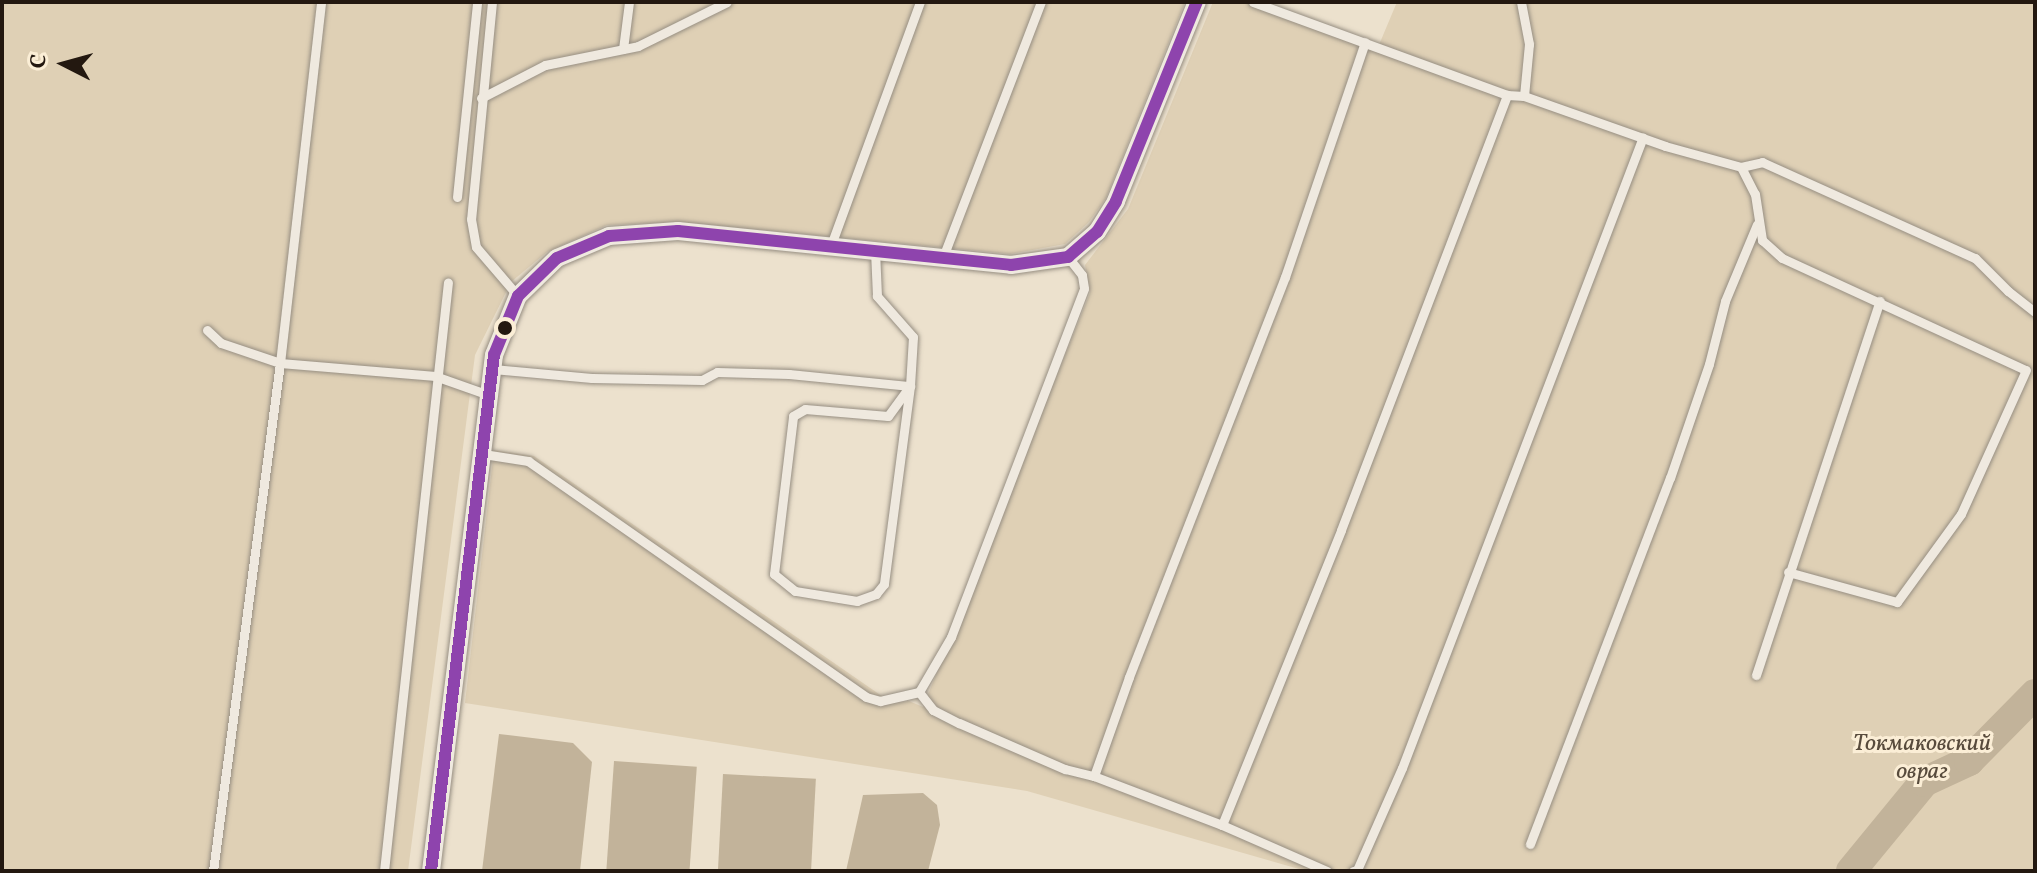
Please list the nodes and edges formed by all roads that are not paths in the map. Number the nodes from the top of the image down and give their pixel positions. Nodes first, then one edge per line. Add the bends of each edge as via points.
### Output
1 (321, 2) edge
2 (477, 2) edge
3 (492, 2) edge
4 (629, 2) edge
5 (727, 2) edge
6 (920, 2) edge
7 (1041, 2) edge
8 (1197, 2) edge
9 (1253, 2) edge
10 (1521, 2) edge
11 (1365, 42) junction
12 (623, 49) junction
13 (1507, 95) junction
14 (1524, 96) junction
15 (481, 98) junction
16 (1643, 137) junction
17 (1741, 167) junction
18 (457, 197) dead end
19 (1757, 224) junction
20 (831, 245) junction
21 (875, 250) junction
22 (943, 257) junction
23 (1068, 257) junction
24 (448, 282) dead end
25 (518, 296) junction
26 (1880, 301) junction
27 (2035, 312) edge
28 (207, 330) dead end
29 (280, 363) junction
30 (493, 369) junction
31 (435, 376) junction
32 (910, 386) junction
33 (489, 395) junction
34 (483, 454) junction
35 (1788, 572) junction
36 (1756, 675) dead end
37 (919, 692) junction
38 (1094, 776) junction
39 (1222, 825) junction
40 (1530, 844) dead end
41 (213, 871) edge
42 (384, 871) edge
43 (431, 871) edge
44 (1327, 871) edge
45 (1353, 871) edge

1 - 29 lane
2 - 18 lane
3 - 15 lane
4 - 12 lane
5 - 12 lane
6 - 20 lane
7 - 22 lane
8 - 23 street via 1116,201 1097,232
9 - 11 lane
10 - 14 lane via 1529,44
11 - 13 lane
11 - 38 lane via 1285,277
12 - 15 lane via 545,65
13 - 14 lane
13 - 39 lane
14 - 16 lane
15 - 25 lane via 471,219 476,247
16 - 17 lane
16 - 45 lane via 1402,768
17 - 19 lane via 1755,194
17 - 27 lane via 1762,162 1975,258
19 - 26 lane via 1762,240 1782,258
19 - 40 lane via 1725,301 1670,478
20 - 21 street
20 - 25 street via 678,231 609,236 557,258
21 - 22 street
21 - 32 lane via 877,296 913,337
22 - 23 street via 1011,265
23 - 37 lane via 1082,275 1084,288 951,637
24 - 31 lane
25 - 30 street
26 - 35 lane
26 - 35 lane via 2026,370 1961,514 1897,602
28 - 29 lane via 221,343
29 - 31 lane
29 - 41 lane
30 - 32 lane via 702,380 717,372 789,374
30 - 33 street
31 - 33 lane
31 - 42 lane
32 - 32 lane via 884,584 876,594 857,601 792,590 774,574 793,416 805,409 888,416
33 - 34 street
34 - 37 lane via 528,461 866,697 880,701
34 - 43 street
35 - 36 lane
37 - 38 lane via 933,710 959,723 1065,769
38 - 39 lane
39 - 44 lane

